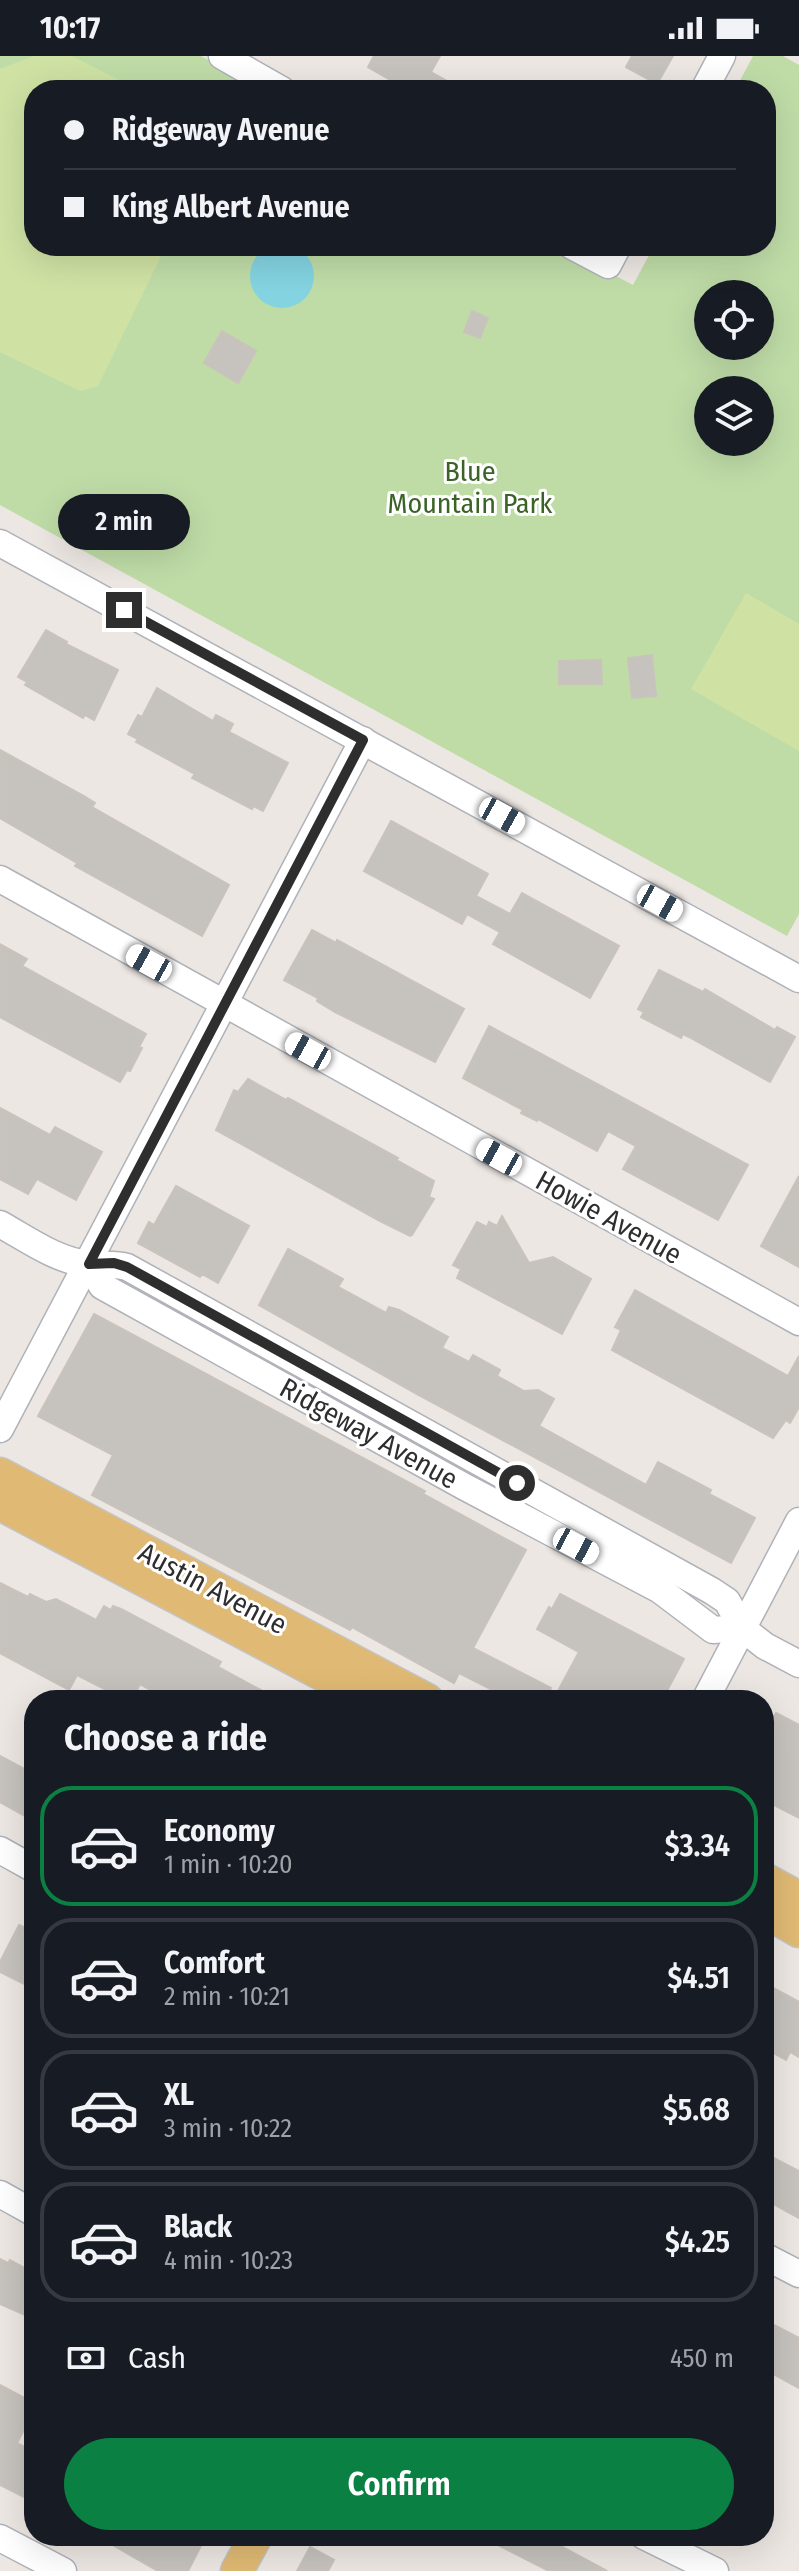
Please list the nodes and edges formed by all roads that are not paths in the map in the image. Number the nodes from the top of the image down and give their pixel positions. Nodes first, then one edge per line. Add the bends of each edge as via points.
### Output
1 (222, 56) edge
2 (722, 56) edge
3 (264, 80) edge
4 (709, 80) edge
5 (0, 543) edge
6 (363, 740) junction
7 (0, 879) edge
8 (797, 974) edge
9 (224, 1005) junction
10 (0, 1224) edge
11 (89, 1264) junction
12 (799, 1322) edge
13 (0, 1429) edge
14 (0, 1474) edge
15 (0, 1504) edge
16 (799, 1521) edge
17 (742, 1628) junction
18 (799, 1664) edge
19 (352, 1690) edge
20 (408, 1690) edge
21 (710, 1690) edge
22 (0, 1850) edge
23 (24, 1863) edge
24 (774, 1884) edge
25 (799, 1898) edge
26 (774, 1917) edge
27 (799, 1931) edge
28 (0, 2194) edge
29 (24, 2207) edge
30 (774, 2261) edge
31 (799, 2274) edge
32 (0, 2538) edge
33 (251, 2546) edge
34 (664, 2546) edge
35 (63, 2571) edge
36 (237, 2571) edge
37 (715, 2571) edge

1 - 3 street
2 - 4 street
5 - 6 street
6 - 8 street
6 - 9 street
7 - 9 street, Howie Avenue
9 - 11 street
9 - 12 street, Howie Avenue
10 - 11 street, Ridgeway Avenue via 56,1255
11 - 13 street
11 - 17 street, Ridgeway Avenue via 127,1267 712,1591 727,1601
14 - 20 main road, Austin Avenue
15 - 19 main road, Austin Avenue
16 - 17 street
17 - 18 street, Ridgeway Avenue
17 - 21 street
22 - 23 street
24 - 25 main road
26 - 27 main road
28 - 29 street
30 - 31 street
32 - 35 street
33 - 36 main road
34 - 37 street

